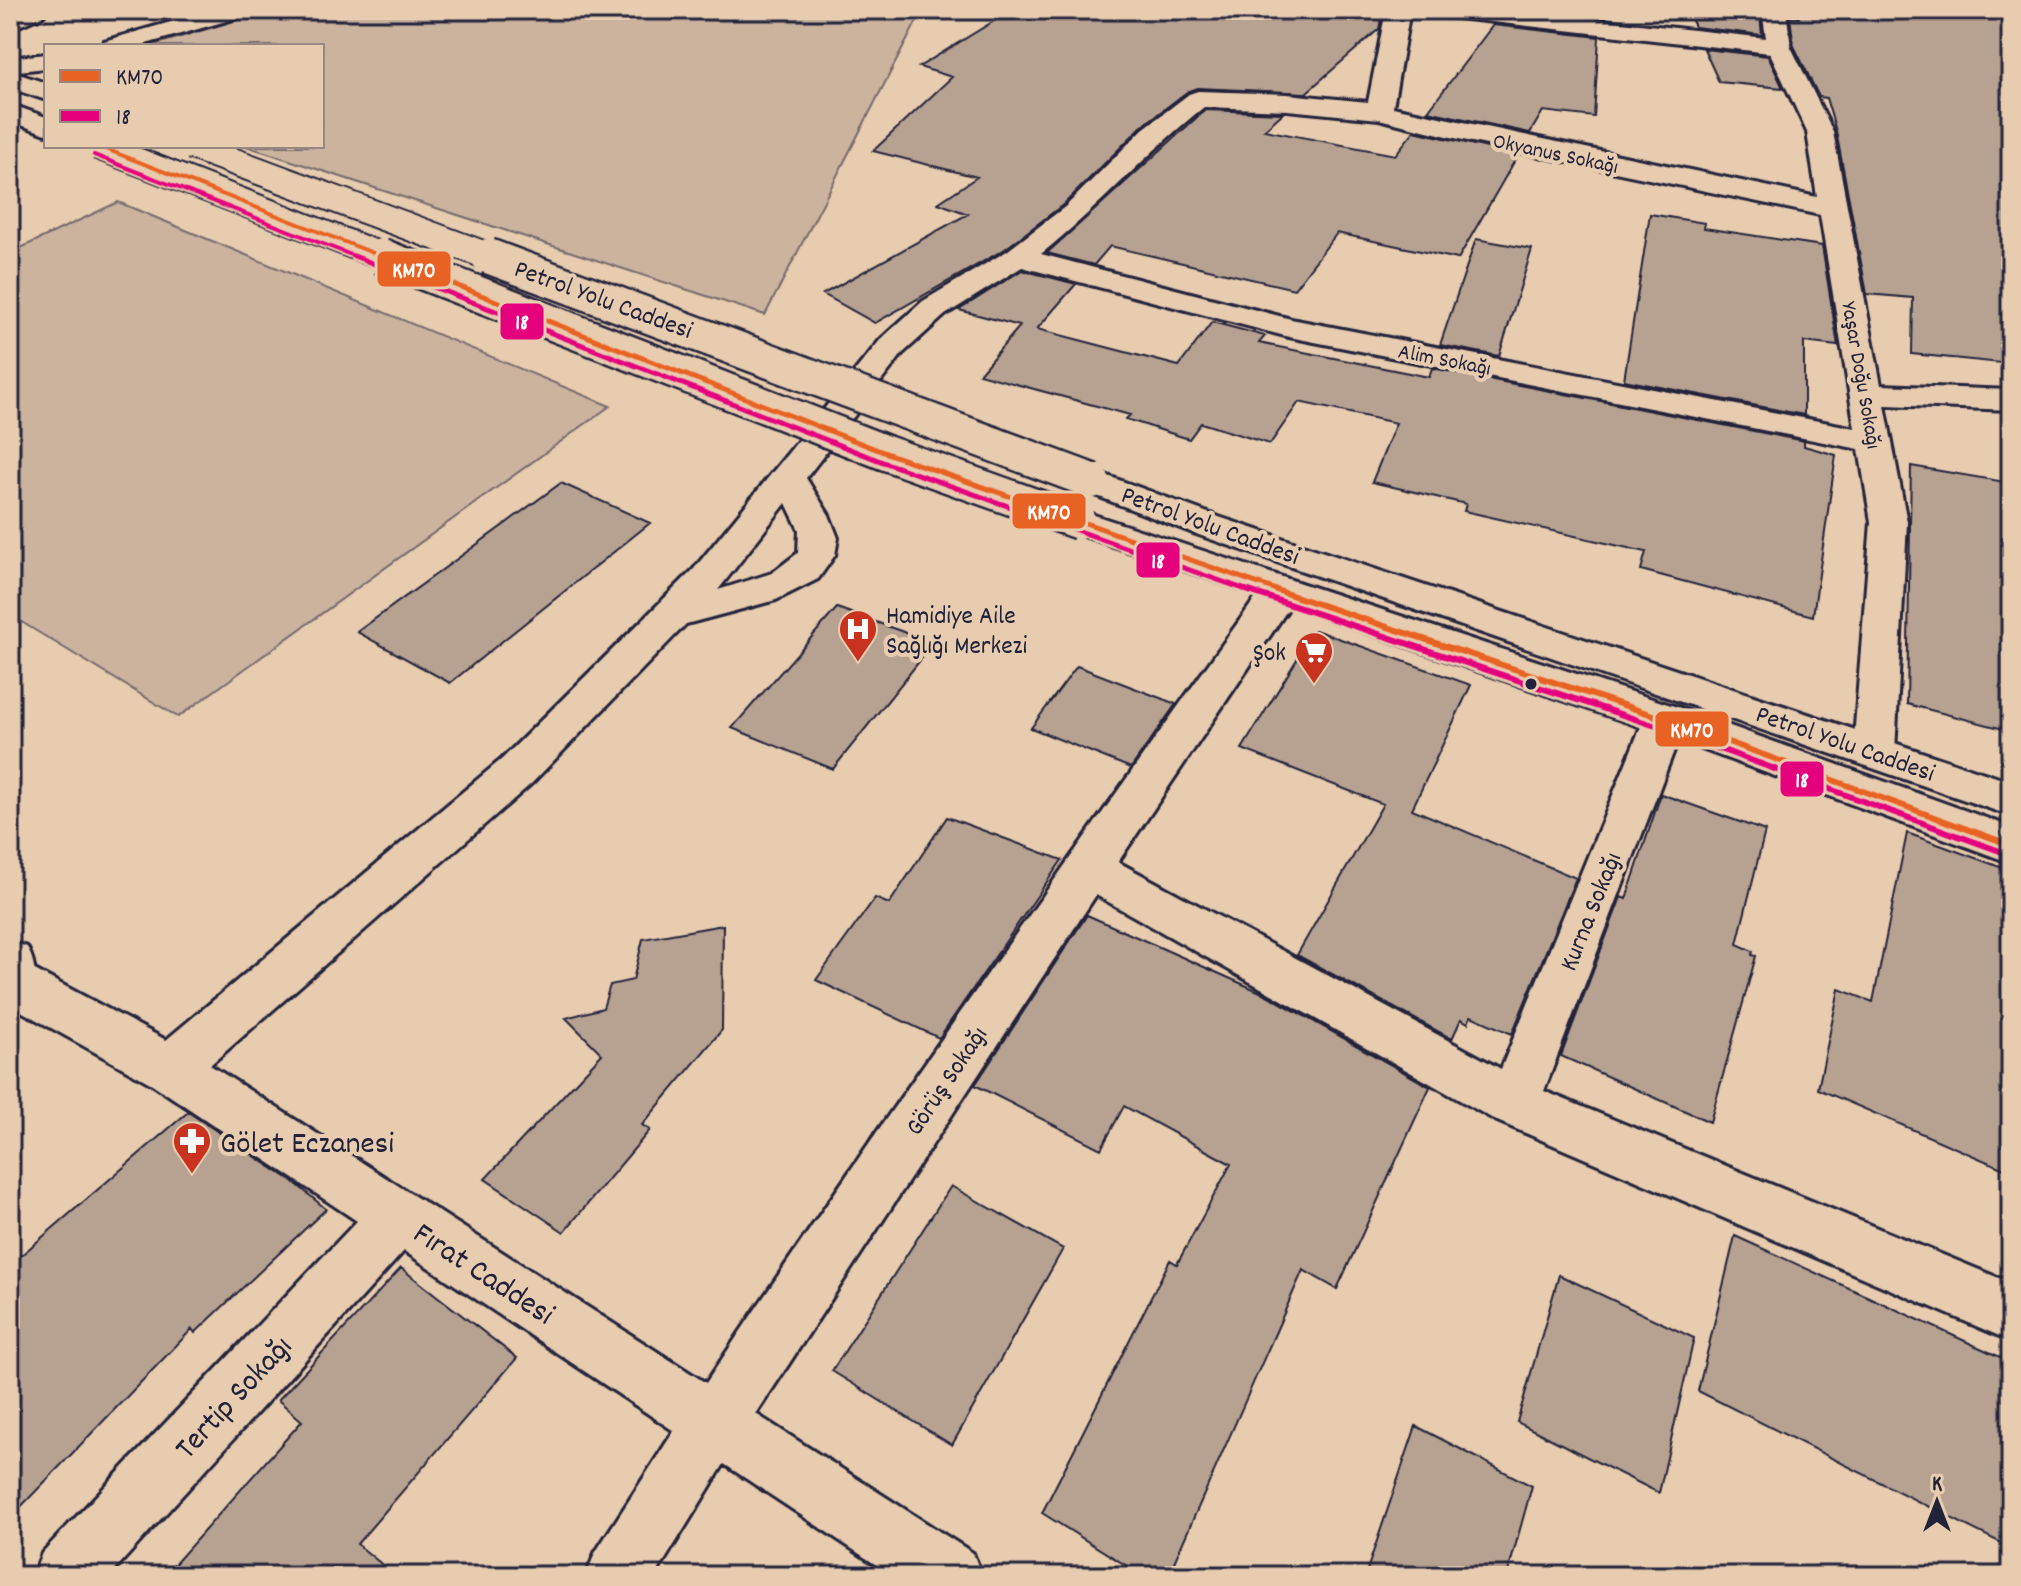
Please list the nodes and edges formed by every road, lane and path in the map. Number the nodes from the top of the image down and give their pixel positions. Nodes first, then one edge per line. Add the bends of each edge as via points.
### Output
1 (36, 10) edge
2 (239, 10) edge
3 (1398, 10) edge
4 (1449, 10) edge
5 (1774, 10) edge
6 (10, 23) edge
7 (120, 44) edge
8 (1779, 47) junction
9 (44, 61) edge
10 (10, 65) edge
11 (10, 79) edge
12 (44, 91) edge
13 (1379, 111) junction
14 (10, 112) edge
15 (10, 120) edge
16 (41, 124) edge
17 (103, 148) edge
18 (197, 148) edge
19 (1833, 209) junction
20 (1018, 257) junction
21 (1866, 394) junction
22 (2011, 400) edge
23 (1875, 442) junction
24 (788, 477) junction
25 (1281, 591) junction
26 (672, 614) junction
27 (1665, 719) junction
28 (1874, 752) junction
29 (2011, 799) edge
30 (2011, 845) edge
31 (1088, 868) junction
32 (11, 977) edge
33 (170, 1068) junction
34 (1513, 1103) junction
35 (399, 1216) junction
36 (2011, 1312) edge
37 (714, 1422) junction
38 (65, 1576) edge
39 (618, 1576) edge
40 (950, 1576) edge

1 - 6 street
2 - 7 street
3 - 13 street
4 - 8 street
5 - 8 street, Yaşar Doğu Sokağı
8 - 19 street, Yaşar Doğu Sokağı via 1820,132
9 - 10 street
11 - 12 street
13 - 19 street, Okyanus Sokağı
13 - 20 street, Okyanus Sokağı via 1198,99 1152,135 1076,212
14 - 16 street
15 - 16 street
17 - 25 street, Petrol Yolu Caddesi, bridge via 886,453
18 - 28 street, Petrol Yolu Caddesi, bridge via 1206,525
19 - 21 street, Yaşar Doğu Sokağı
20 - 23 street, Alim Sokağı via 1289,328
20 - 24 street, Okyanus Sokağı via 934,308 892,346
21 - 22 street
21 - 23 street, Yaşar Doğu Sokağı
23 - 28 street, Yaşar Doğu Sokağı via 1889,522
24 - 26 street, Okyanus Sokağı via 707,579
24 - 26 street via 819,537 818,556 800,576 766,590
25 - 27 street, Petrol Yolu Caddesi
25 - 31 street, Görüş Sokağı
26 - 33 street, Okyanus Sokağı via 517,771
27 - 30 street, Petrol Yolu Caddesi
27 - 34 street, Kurna Sokağı
28 - 29 street, Petrol Yolu Caddesi
31 - 34 street
31 - 37 street, Görüş Sokağı
32 - 33 street, Fırat Caddesi
33 - 35 street, Fırat Caddesi
34 - 36 street
35 - 37 street, Fırat Caddesi
35 - 38 street, Tertip Sokağı
37 - 39 street, Görüş Sokağı
37 - 40 street, Fırat Caddesi

